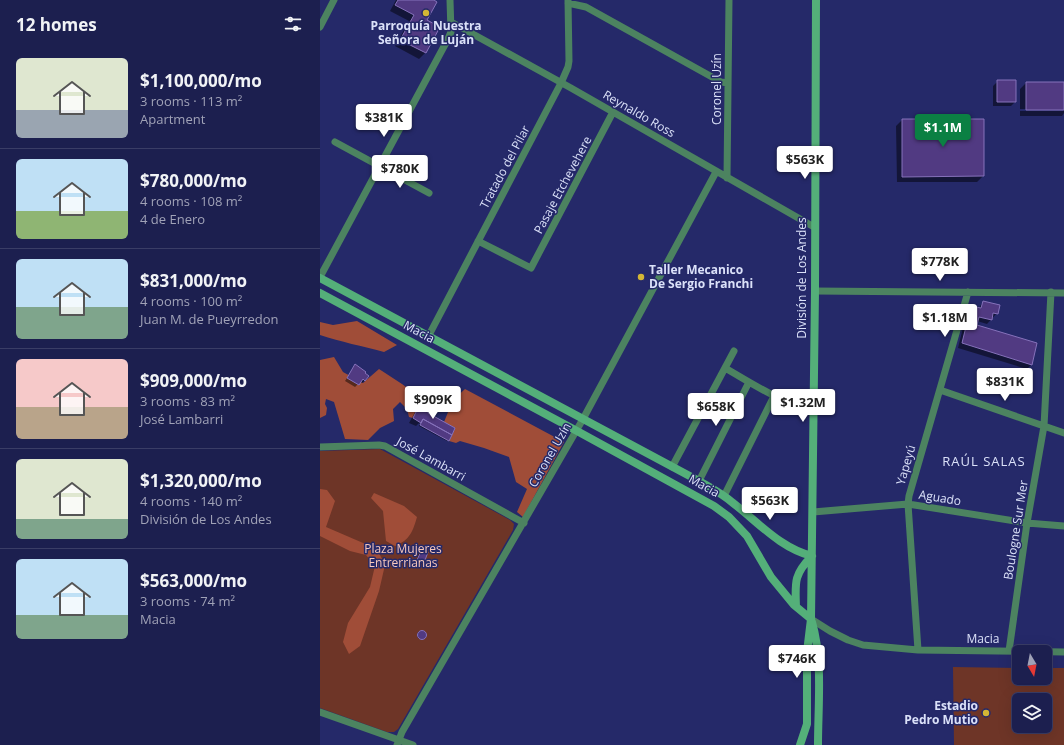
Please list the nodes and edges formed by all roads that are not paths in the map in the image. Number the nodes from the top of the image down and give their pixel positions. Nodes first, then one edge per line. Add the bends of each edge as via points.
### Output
1 (334, 0) edge
2 (450, 0) edge
3 (728, 0) edge
4 (816, 0) edge
5 (568, 1) edge
6 (451, 22) junction
7 (320, 27) edge
8 (561, 83) junction
9 (728, 83) junction
10 (614, 112) junction
11 (335, 142) dead end
12 (380, 167) junction
13 (716, 172) junction
14 (727, 178) junction
15 (429, 194) dead end
16 (814, 227) junction
17 (478, 241) junction
18 (320, 278) edge
19 (815, 291) junction
20 (968, 292) junction
21 (1052, 292) junction
22 (320, 293) edge
23 (1064, 293) edge
24 (428, 337) junction
25 (734, 351) dead end
26 (725, 368) junction
27 (749, 382) junction
28 (940, 390) junction
29 (774, 396) junction
30 (813, 410) junction
31 (583, 419) junction
32 (1044, 426) junction
33 (577, 430) junction
34 (1064, 433) edge
35 (320, 447) edge
36 (672, 467) junction
37 (699, 481) junction
38 (724, 496) junction
39 (908, 504) junction
40 (813, 512) junction
41 (1027, 523) junction
42 (524, 524) junction
43 (1064, 526) edge
44 (812, 556) junction
45 (796, 606) junction
46 (811, 619) junction
47 (918, 650) junction
48 (1009, 651) junction
49 (1064, 652) edge
50 (320, 712) edge
51 (397, 742) edge
52 (413, 745) edge
53 (800, 745) edge
54 (818, 745) edge

1 - 7 street
2 - 6 street
3 - 9 street, Coronel Uzín
4 - 16 street, División de Los Andes
5 - 8 street, Tratado del Pilar via 569,61
5 - 9 street via 586,7 721,82
6 - 8 street, Reynaldo Ross
6 - 12 street via 448,39
8 - 10 street, Reynaldo Ross
8 - 17 street, Tratado del Pilar
9 - 14 street, Coronel Uzín
10 - 13 street, Reynaldo Ross
10 - 17 street, Pasaje Etchevehere via 531,268
11 - 12 street
12 - 15 street
12 - 18 street
13 - 14 street, Reynaldo Ross
13 - 31 street, Coronel Uzín
14 - 16 street, Reynaldo Ross
16 - 19 street, División de Los Andes
17 - 24 street, Tratado del Pilar
18 - 24 street, Macia
19 - 20 street
19 - 30 street, División de Los Andes
20 - 21 street
20 - 28 street, Yapeyú
21 - 23 street
21 - 32 street, Boulogne Sur Mer
22 - 33 street, Macia
24 - 31 street, Macia
25 - 26 street
26 - 27 street
26 - 36 street
27 - 29 street
27 - 37 street
28 - 32 street
28 - 39 street, Yapeyú
29 - 30 street
29 - 38 street
30 - 40 street, División de Los Andes
31 - 33 street, Coronel Uzín
31 - 36 street, Macia
32 - 34 street
32 - 41 street, Boulogne Sur Mer
33 - 42 street, Coronel Uzín
33 - 45 street, Macia via 723,512 747,536 771,577
35 - 42 street, José Lambarri via 385,446
36 - 37 street, Macia
37 - 38 street, Macia
38 - 44 street, Macia via 790,548
39 - 40 street, Aguado
39 - 41 street, Aguado
39 - 47 street, Yapeyú
40 - 44 street, División de Los Andes
41 - 43 street, Aguado
41 - 48 street, Boulogne Sur Mer
42 - 51 street, Coronel Uzín
44 - 45 street via 798,572
44 - 46 street, División de Los Andes
45 - 46 street, Macia
46 - 47 street, Macia via 830,631 862,645
46 - 53 street, División de Los Andes via 807,652 807,724
46 - 54 street, División de Los Andes via 816,635 818,659
47 - 48 street, Macia
48 - 49 street, Macia
50 - 51 street
51 - 52 street

